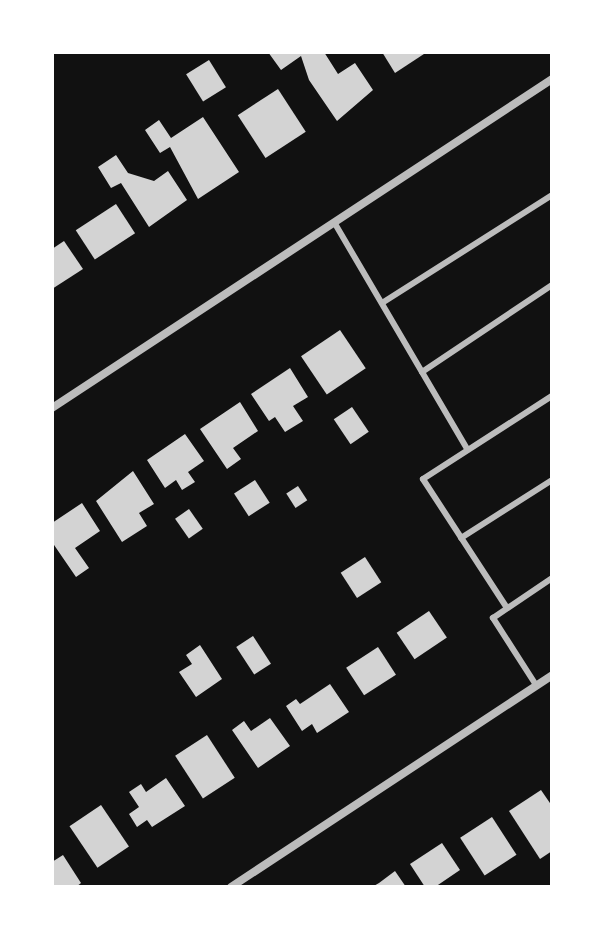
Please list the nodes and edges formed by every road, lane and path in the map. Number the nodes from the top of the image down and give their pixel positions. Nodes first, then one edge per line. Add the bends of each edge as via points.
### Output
1 (552, 79) edge
2 (552, 195) edge
3 (334, 222) junction
4 (552, 285) edge
5 (382, 303) junction
6 (422, 372) junction
7 (552, 396) edge
8 (52, 408) edge
9 (468, 450) junction
10 (552, 480) edge
11 (461, 538) junction
12 (552, 578) edge
13 (507, 608) junction
14 (552, 675) edge
15 (536, 685) junction
16 (231, 887) edge

1 - 3 street
2 - 5 lane
3 - 5 lane
3 - 8 street
4 - 6 lane
5 - 6 lane
6 - 9 lane
7 - 9 lane
9 - 11 lane via 423,479
10 - 11 lane
11 - 13 lane
12 - 13 lane
13 - 15 lane via 493,618
14 - 15 street
15 - 16 street

